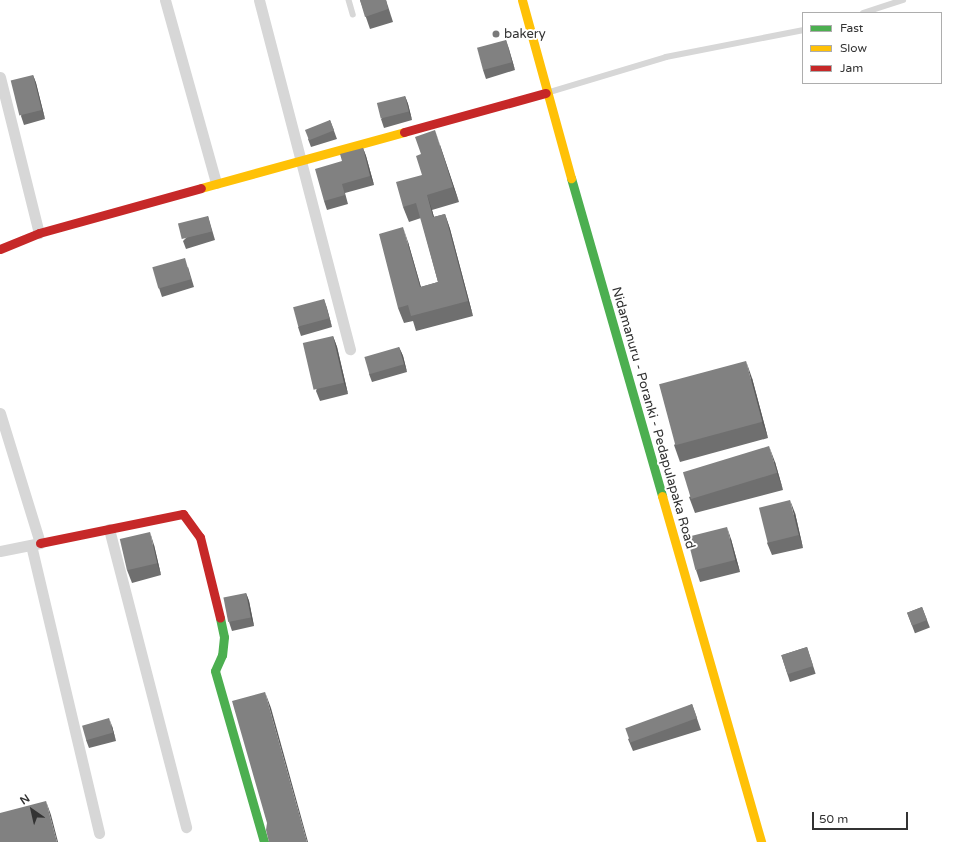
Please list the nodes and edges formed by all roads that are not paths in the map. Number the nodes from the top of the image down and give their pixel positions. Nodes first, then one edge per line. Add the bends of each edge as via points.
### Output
1 (165, 0) edge
2 (259, 0) edge
3 (349, 0) edge
4 (522, 0) edge
5 (903, 0) edge
6 (866, 12) edge
7 (353, 14) dead end
8 (802, 30) edge
9 (0, 77) edge
10 (546, 93) junction
11 (302, 159) junction
12 (216, 183) junction
13 (39, 233) junction
14 (0, 249) edge
15 (350, 349) dead end
16 (0, 413) edge
17 (109, 529) junction
18 (35, 544) junction
19 (0, 551) edge
20 (186, 827) dead end
21 (99, 832) dead end
22 (264, 842) edge
23 (761, 842) edge

1 - 12 street
2 - 11 street
3 - 7 lane
4 - 10 street, Nidamanuru - Poranki - Pedapulapaka Road
5 - 6 lane
8 - 10 lane via 666,57
9 - 13 street
10 - 11 street
10 - 23 street, Nidamanuru - Poranki - Pedapulapaka Road
11 - 12 street
11 - 15 street
12 - 13 street
13 - 14 street
16 - 18 street
17 - 18 street
17 - 20 street
17 - 22 street via 183,514 193,524 200,537 224,637 222,655 215,672
18 - 19 street
18 - 21 street

